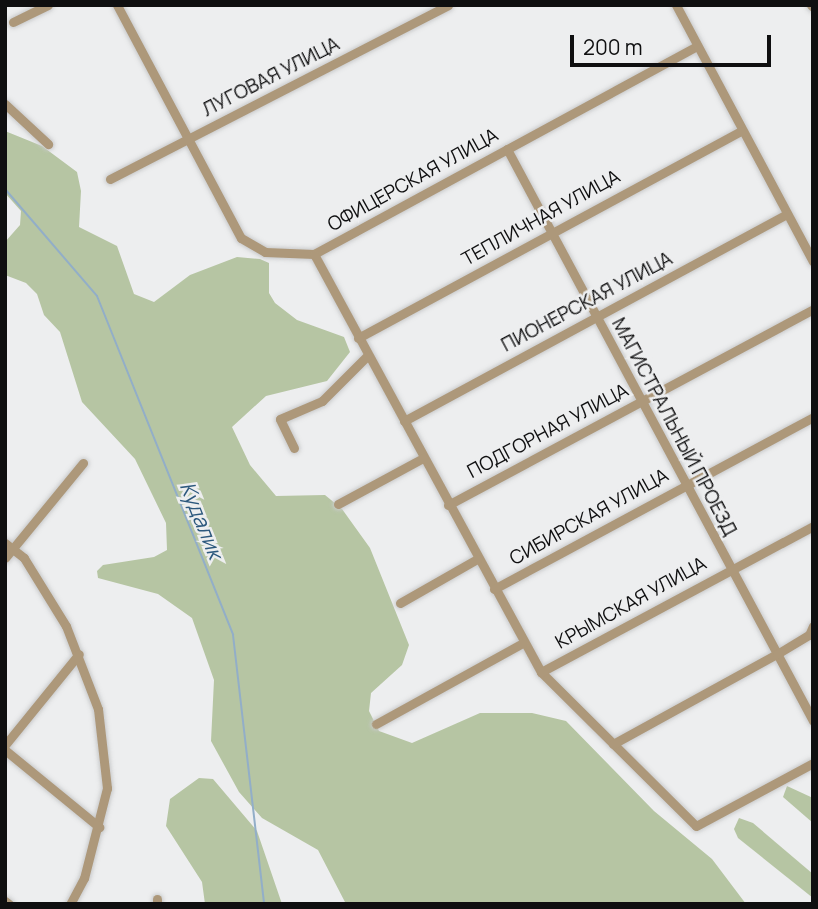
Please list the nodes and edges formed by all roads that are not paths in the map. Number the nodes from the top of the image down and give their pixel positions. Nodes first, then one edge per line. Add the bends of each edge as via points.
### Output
1 (48, 5) edge
2 (117, 5) edge
3 (448, 5) edge
4 (677, 5) edge
5 (13, 22) dead end
6 (695, 47) junction
7 (5, 104) edge
8 (741, 131) junction
9 (187, 139) junction
10 (47, 145) dead end
11 (507, 149) junction
12 (110, 179) dead end
13 (787, 214) junction
14 (551, 233) junction
15 (314, 254) junction
16 (813, 262) edge
17 (813, 309) edge
18 (596, 317) junction
19 (358, 338) junction
20 (368, 356) junction
21 (641, 401) junction
22 (813, 417) edge
23 (404, 422) junction
24 (294, 448) dead end
25 (423, 458) junction
26 (83, 463) dead end
27 (683, 485) junction
28 (338, 505) dead end
29 (448, 505) junction
30 (813, 526) edge
31 (9, 546) edge
32 (5, 558) edge
33 (477, 559) junction
34 (730, 568) junction
35 (494, 589) junction
36 (400, 603) dead end
37 (811, 631) edge
38 (523, 643) junction
39 (79, 654) junction
40 (777, 654) junction
41 (541, 672) junction
42 (813, 721) edge
43 (376, 724) dead end
44 (612, 744) junction
45 (5, 748) edge
46 (813, 763) edge
47 (99, 827) junction
48 (70, 904) edge

1 - 5 street
2 - 9 street, ОФИЦЕРСКАЯ УЛИЦА
3 - 9 street, ЛУГОВАЯ УЛИЦА
4 - 6 street
6 - 8 street
6 - 11 street, ОФИЦЕРСКАЯ УЛИЦА
7 - 10 street
8 - 13 street
8 - 14 street, ТЕПЛИЧНАЯ УЛИЦА
9 - 12 street, ЛУГОВАЯ УЛИЦА
9 - 15 street, ОФИЦЕРСКАЯ УЛИЦА via 241,238 265,252
11 - 14 street, МАГИСТРАЛЬНЫЙ ПРОЕЗД
11 - 15 street, ОФИЦЕРСКАЯ УЛИЦА
13 - 16 street
13 - 18 street, ПИОНЕРСКАЯ УЛИЦА
14 - 18 street, МАГИСТРАЛЬНЫЙ ПРОЕЗД
14 - 19 street, ТЕПЛИЧНАЯ УЛИЦА
15 - 19 street
17 - 21 street, ПОДГОРНАЯ УЛИЦА
18 - 21 street, МАГИСТРАЛЬНЫЙ ПРОЕЗД
18 - 23 street, ПИОНЕРСКАЯ УЛИЦА
19 - 20 street
20 - 23 street
20 - 24 street via 322,401 279,419
21 - 27 street, МАГИСТРАЛЬНЫЙ ПРОЕЗД
21 - 29 street, ПОДГОРНАЯ УЛИЦА
22 - 27 street, СИБИРСКАЯ УЛИЦА
23 - 25 street
25 - 28 street
25 - 29 street
26 - 31 street
27 - 34 street, МАГИСТРАЛЬНЫЙ ПРОЕЗД
27 - 35 street, СИБИРСКАЯ УЛИЦА
29 - 33 street
30 - 34 street, КРЫМСКАЯ УЛИЦА
31 - 32 street
31 - 39 street via 37,576
33 - 35 street
33 - 36 street
34 - 40 street, МАГИСТРАЛЬНЫЙ ПРОЕЗД
34 - 41 street, КРЫМСКАЯ УЛИЦА
35 - 38 street
37 - 40 street
38 - 41 street
38 - 43 street
39 - 45 street
39 - 47 street via 98,709 107,788
40 - 42 street, МАГИСТРАЛЬНЫЙ ПРОЕЗД
40 - 44 street
41 - 44 street
44 - 46 street via 696,826
45 - 47 street
47 - 48 street via 84,878

